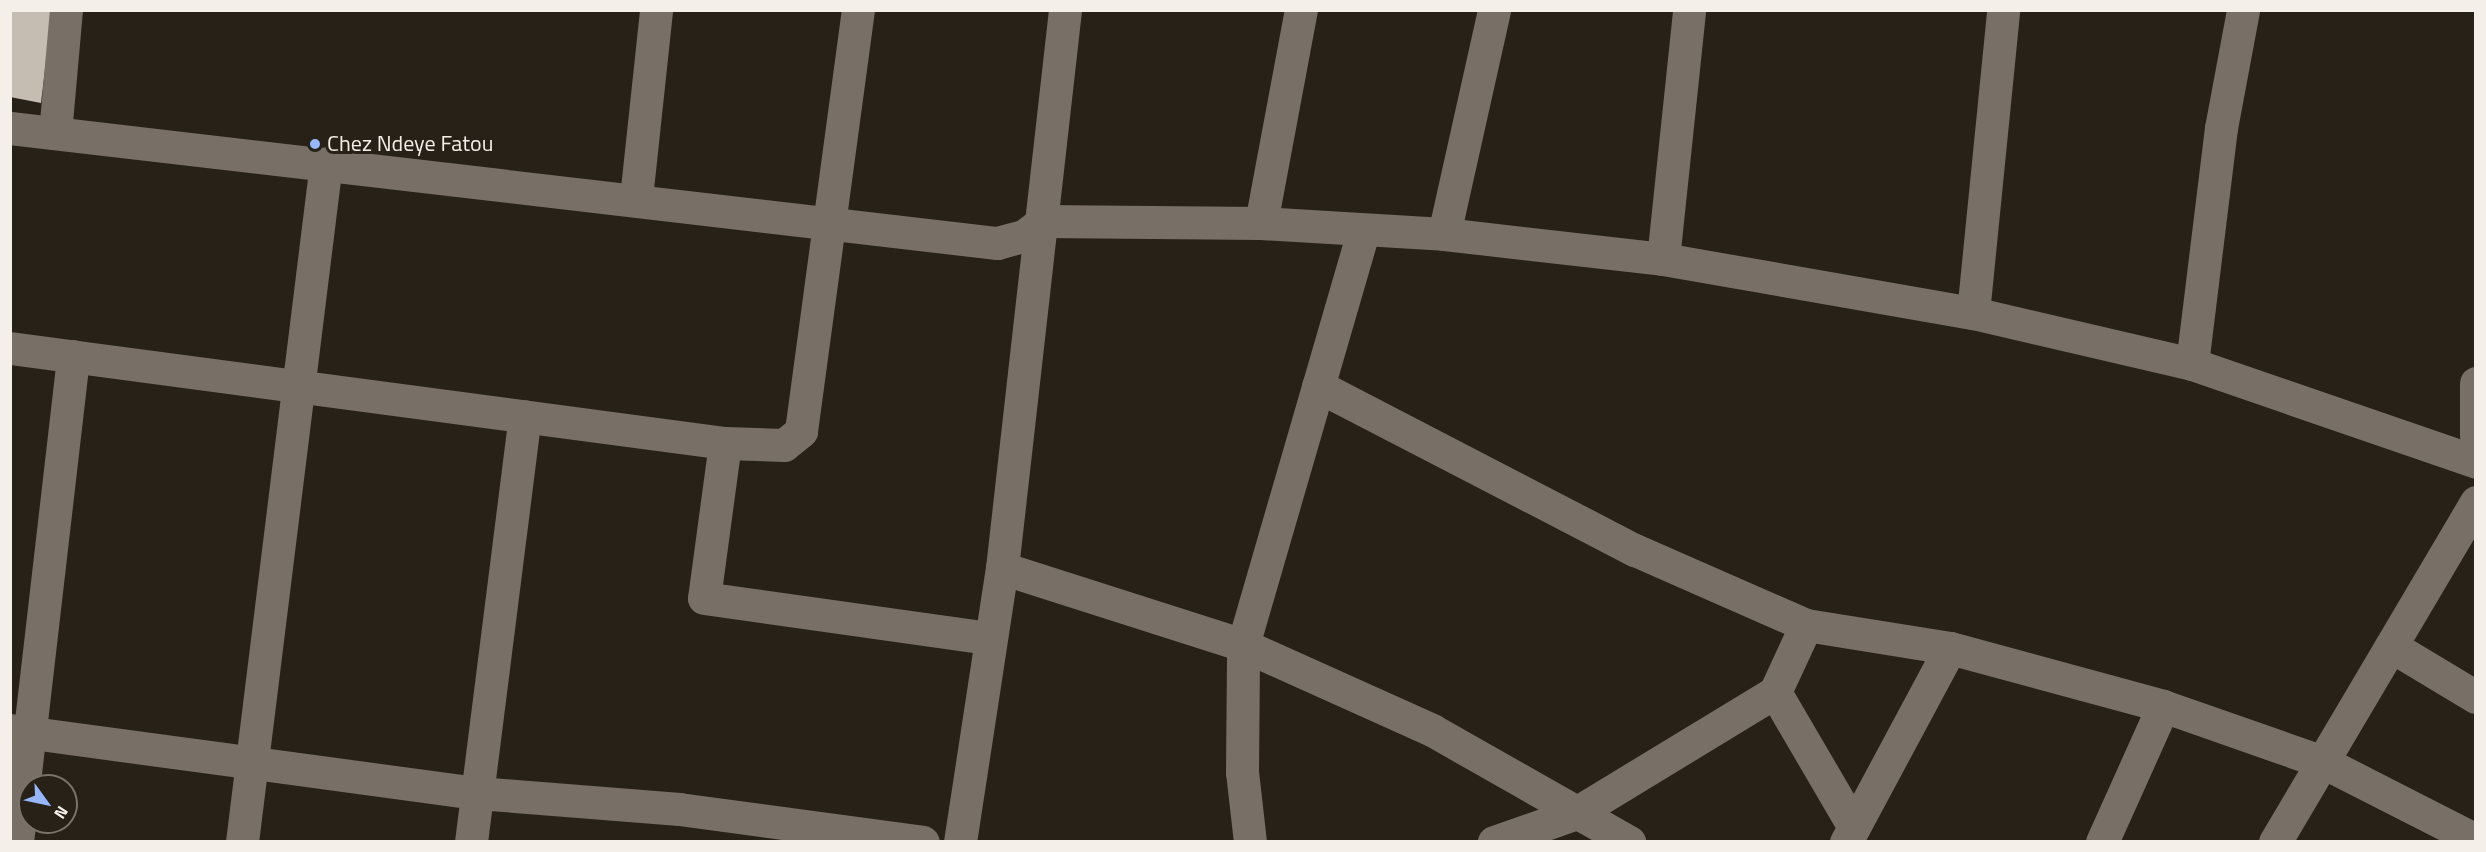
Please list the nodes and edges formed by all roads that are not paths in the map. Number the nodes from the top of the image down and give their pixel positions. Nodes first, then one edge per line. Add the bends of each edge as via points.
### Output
1 (66, 10) edge
2 (656, 10) edge
3 (858, 10) edge
4 (1065, 10) edge
5 (1301, 10) edge
6 (1494, 10) edge
7 (1689, 10) edge
8 (2003, 10) edge
9 (2242, 10) edge
10 (10, 128) edge
11 (55, 133) junction
12 (326, 163) junction
13 (636, 198) junction
14 (830, 220) junction
15 (1043, 221) junction
16 (1261, 223) junction
17 (1363, 231) junction
18 (1444, 234) junction
19 (1663, 260) junction
20 (1973, 313) junction
21 (10, 348) edge
22 (73, 356) junction
23 (2192, 364) junction
24 (2475, 383) edge
25 (298, 386) junction
26 (1318, 386) junction
27 (525, 416) junction
28 (2475, 436) edge
29 (725, 442) junction
30 (2475, 462) edge
31 (2475, 502) edge
32 (1002, 568) junction
33 (1806, 625) junction
34 (989, 638) junction
35 (1244, 645) junction
36 (2391, 645) junction
37 (1950, 648) junction
38 (1774, 692) junction
39 (2475, 698) edge
40 (2163, 706) junction
41 (19, 732) edge
42 (2323, 762) junction
43 (252, 763) junction
44 (477, 793) junction
45 (1574, 814) junction
46 (1850, 834) edge
47 (2475, 840) edge
48 (17, 842) edge
49 (243, 842) edge
50 (471, 842) edge
51 (923, 842) edge
52 (960, 842) edge
53 (1250, 842) edge
54 (1494, 842) edge
55 (1629, 842) edge
56 (2102, 842) edge
57 (2275, 842) edge

1 - 11 street
2 - 13 street
3 - 14 street
4 - 15 street
5 - 16 street
6 - 18 street
7 - 19 street
8 - 20 street
9 - 23 street via 2221,128
10 - 11 street
11 - 12 street
12 - 13 street
12 - 25 street
13 - 14 street
14 - 15 street via 997,243 1024,236
14 - 29 street via 801,431 784,445
15 - 16 street
15 - 32 street
16 - 17 street
17 - 18 street
17 - 26 street
18 - 19 street
19 - 20 street
20 - 23 street
21 - 22 street
22 - 25 street
22 - 41 street
23 - 30 street
24 - 28 street
25 - 27 street
25 - 43 street
26 - 33 street via 1635,550
26 - 35 street
27 - 29 street
27 - 44 street
29 - 34 street via 704,598
31 - 36 street
32 - 34 street
32 - 35 street
33 - 37 street
33 - 38 street
34 - 52 street
35 - 45 street via 1432,730
35 - 53 street via 1242,772
36 - 39 street
36 - 42 street
37 - 40 street
37 - 46 street
38 - 45 street
38 - 46 street
40 - 42 street
40 - 56 street
41 - 43 street
41 - 48 street
42 - 47 street
42 - 57 street
43 - 44 street
43 - 49 street
44 - 50 street
44 - 51 street via 679,809
45 - 54 street
45 - 55 street

